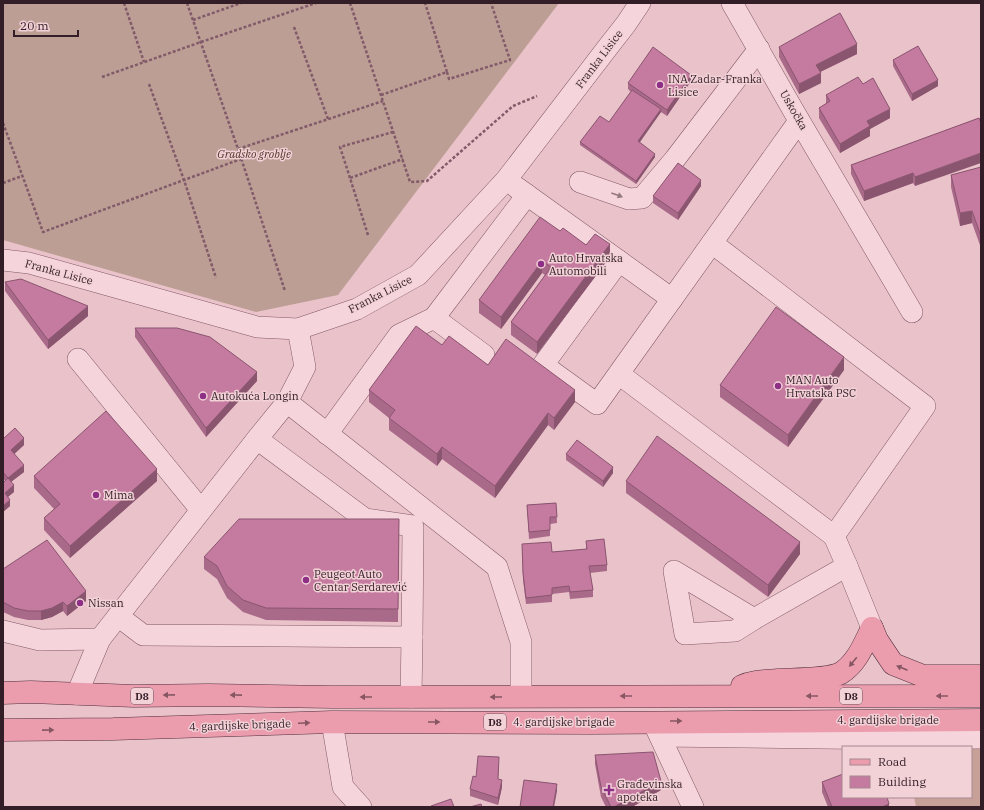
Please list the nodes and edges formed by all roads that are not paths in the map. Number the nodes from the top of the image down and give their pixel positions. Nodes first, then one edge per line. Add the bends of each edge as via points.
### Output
1 (640, 3) edge
2 (732, 3) edge
3 (759, 50) junction
4 (799, 121) junction
5 (506, 180) junction
6 (580, 182) dead end
7 (528, 195) junction
8 (712, 243) junction
9 (3, 260) edge
10 (619, 261) junction
11 (672, 299) junction
12 (912, 312) dead end
13 (434, 318) junction
14 (298, 329) junction
15 (484, 355) dead end
16 (78, 359) dead end
17 (619, 374) junction
18 (287, 402) junction
19 (327, 434) junction
20 (257, 439) junction
21 (201, 510) junction
22 (834, 536) junction
23 (847, 566) junction
24 (118, 616) junction
25 (754, 619) dead end
26 (872, 628) junction
27 (3, 631) edge
28 (412, 637) junction
29 (100, 639) junction
30 (981, 676) edge
31 (3, 682) edge
32 (31, 692) junction
33 (3, 694) edge
34 (77, 694) junction
35 (521, 696) junction
36 (721, 696) junction
37 (981, 696) edge
38 (411, 697) junction
39 (981, 720) edge
40 (332, 722) junction
41 (657, 729) junction
42 (5, 731) edge
43 (981, 738) edge
44 (353, 804) edge
45 (693, 807) edge

1 - 5 street, Franka Lisice via 613,42
2 - 3 street, Uskočka
3 - 4 street, Uskočka
6 -> 3 street via 628,199 642,198
4 - 8 street
4 - 12 street, Uskočka
5 - 7 street
5 - 14 street, Franka Lisice via 418,274 357,308
7 - 10 street
7 - 13 street
8 - 11 street
8 - 22 street via 925,406
9 - 14 street, Franka Lisice via 29,263 257,327
10 - 11 street
10 - 17 street via 543,365 597,404
11 - 17 street
13 - 15 street
13 - 19 street via 399,335
14 - 18 street via 305,367
16 - 21 street
17 - 22 street
18 - 19 street
18 - 20 street
19 - 35 street via 497,567 521,642
20 - 21 street
20 - 28 street via 365,519 413,526
21 - 24 street
22 - 23 street
23 - 25 street
23 - 26 street
24 - 28 street via 143,635
24 - 29 street
30 -> 26 main road via 922,676 893,664
26 -> 36 main road via 855,659 840,673 821,678 758,681
27 - 29 street via 40,640
28 - 38 street
29 - 34 street
31 - 32 main road
32 - 33 main road, D8
32 - 34 main road, D8
38 -> 34 main road, D8
36 -> 35 main road, D8
35 -> 38 main road, D8
37 -> 36 main road, D8
41 -> 39 main road, 4. gardijske brigade / D8
40 -> 41 main road, 4. gardijske brigade / D8 via 591,722
42 -> 40 main road, 4. gardijske brigade / D8
40 - 44 street via 343,786
41 - 43 street via 893,739
41 - 45 street

